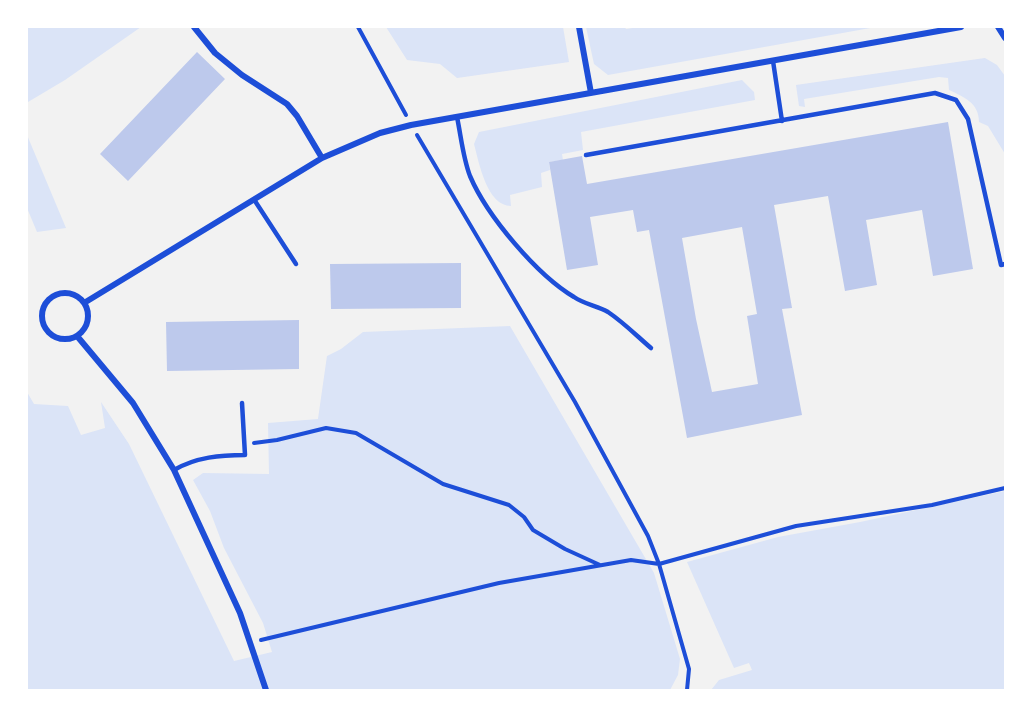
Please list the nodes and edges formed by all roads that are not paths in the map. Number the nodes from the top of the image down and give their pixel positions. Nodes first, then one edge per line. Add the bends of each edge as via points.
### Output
1 (194, 27) edge
2 (579, 27) edge
3 (961, 27) edge
4 (998, 27) edge
5 (1005, 38) edge
6 (773, 61) junction
7 (591, 93) junction
8 (457, 117) junction
9 (782, 121) junction
10 (586, 155) dead end
11 (322, 158) junction
12 (255, 201) junction
13 (296, 264) dead end
14 (1005, 264) edge
15 (84, 303) junction
16 (77, 336) junction
17 (651, 348) dead end
18 (242, 403) dead end
19 (174, 470) junction
20 (266, 690) edge

1 - 11 street via 215,53 287,104
2 - 7 street
3 - 6 street
4 - 5 street
6 - 7 street
6 - 9 lane
7 - 8 street
8 - 11 street via 380,133
8 - 17 lane via 469,174 482,200 510,236 554,282 575,298 608,312
9 - 10 lane
9 - 14 lane via 935,93 956,100 968,118 1000,265
11 - 12 street
12 - 13 lane
12 - 15 street
15 - 16 street via 88,321
15 - 16 street via 77,296 61,293 43,308 43,324 53,336
16 - 19 street via 133,403
18 - 19 lane via 245,455 222,454
19 - 20 street via 240,613

